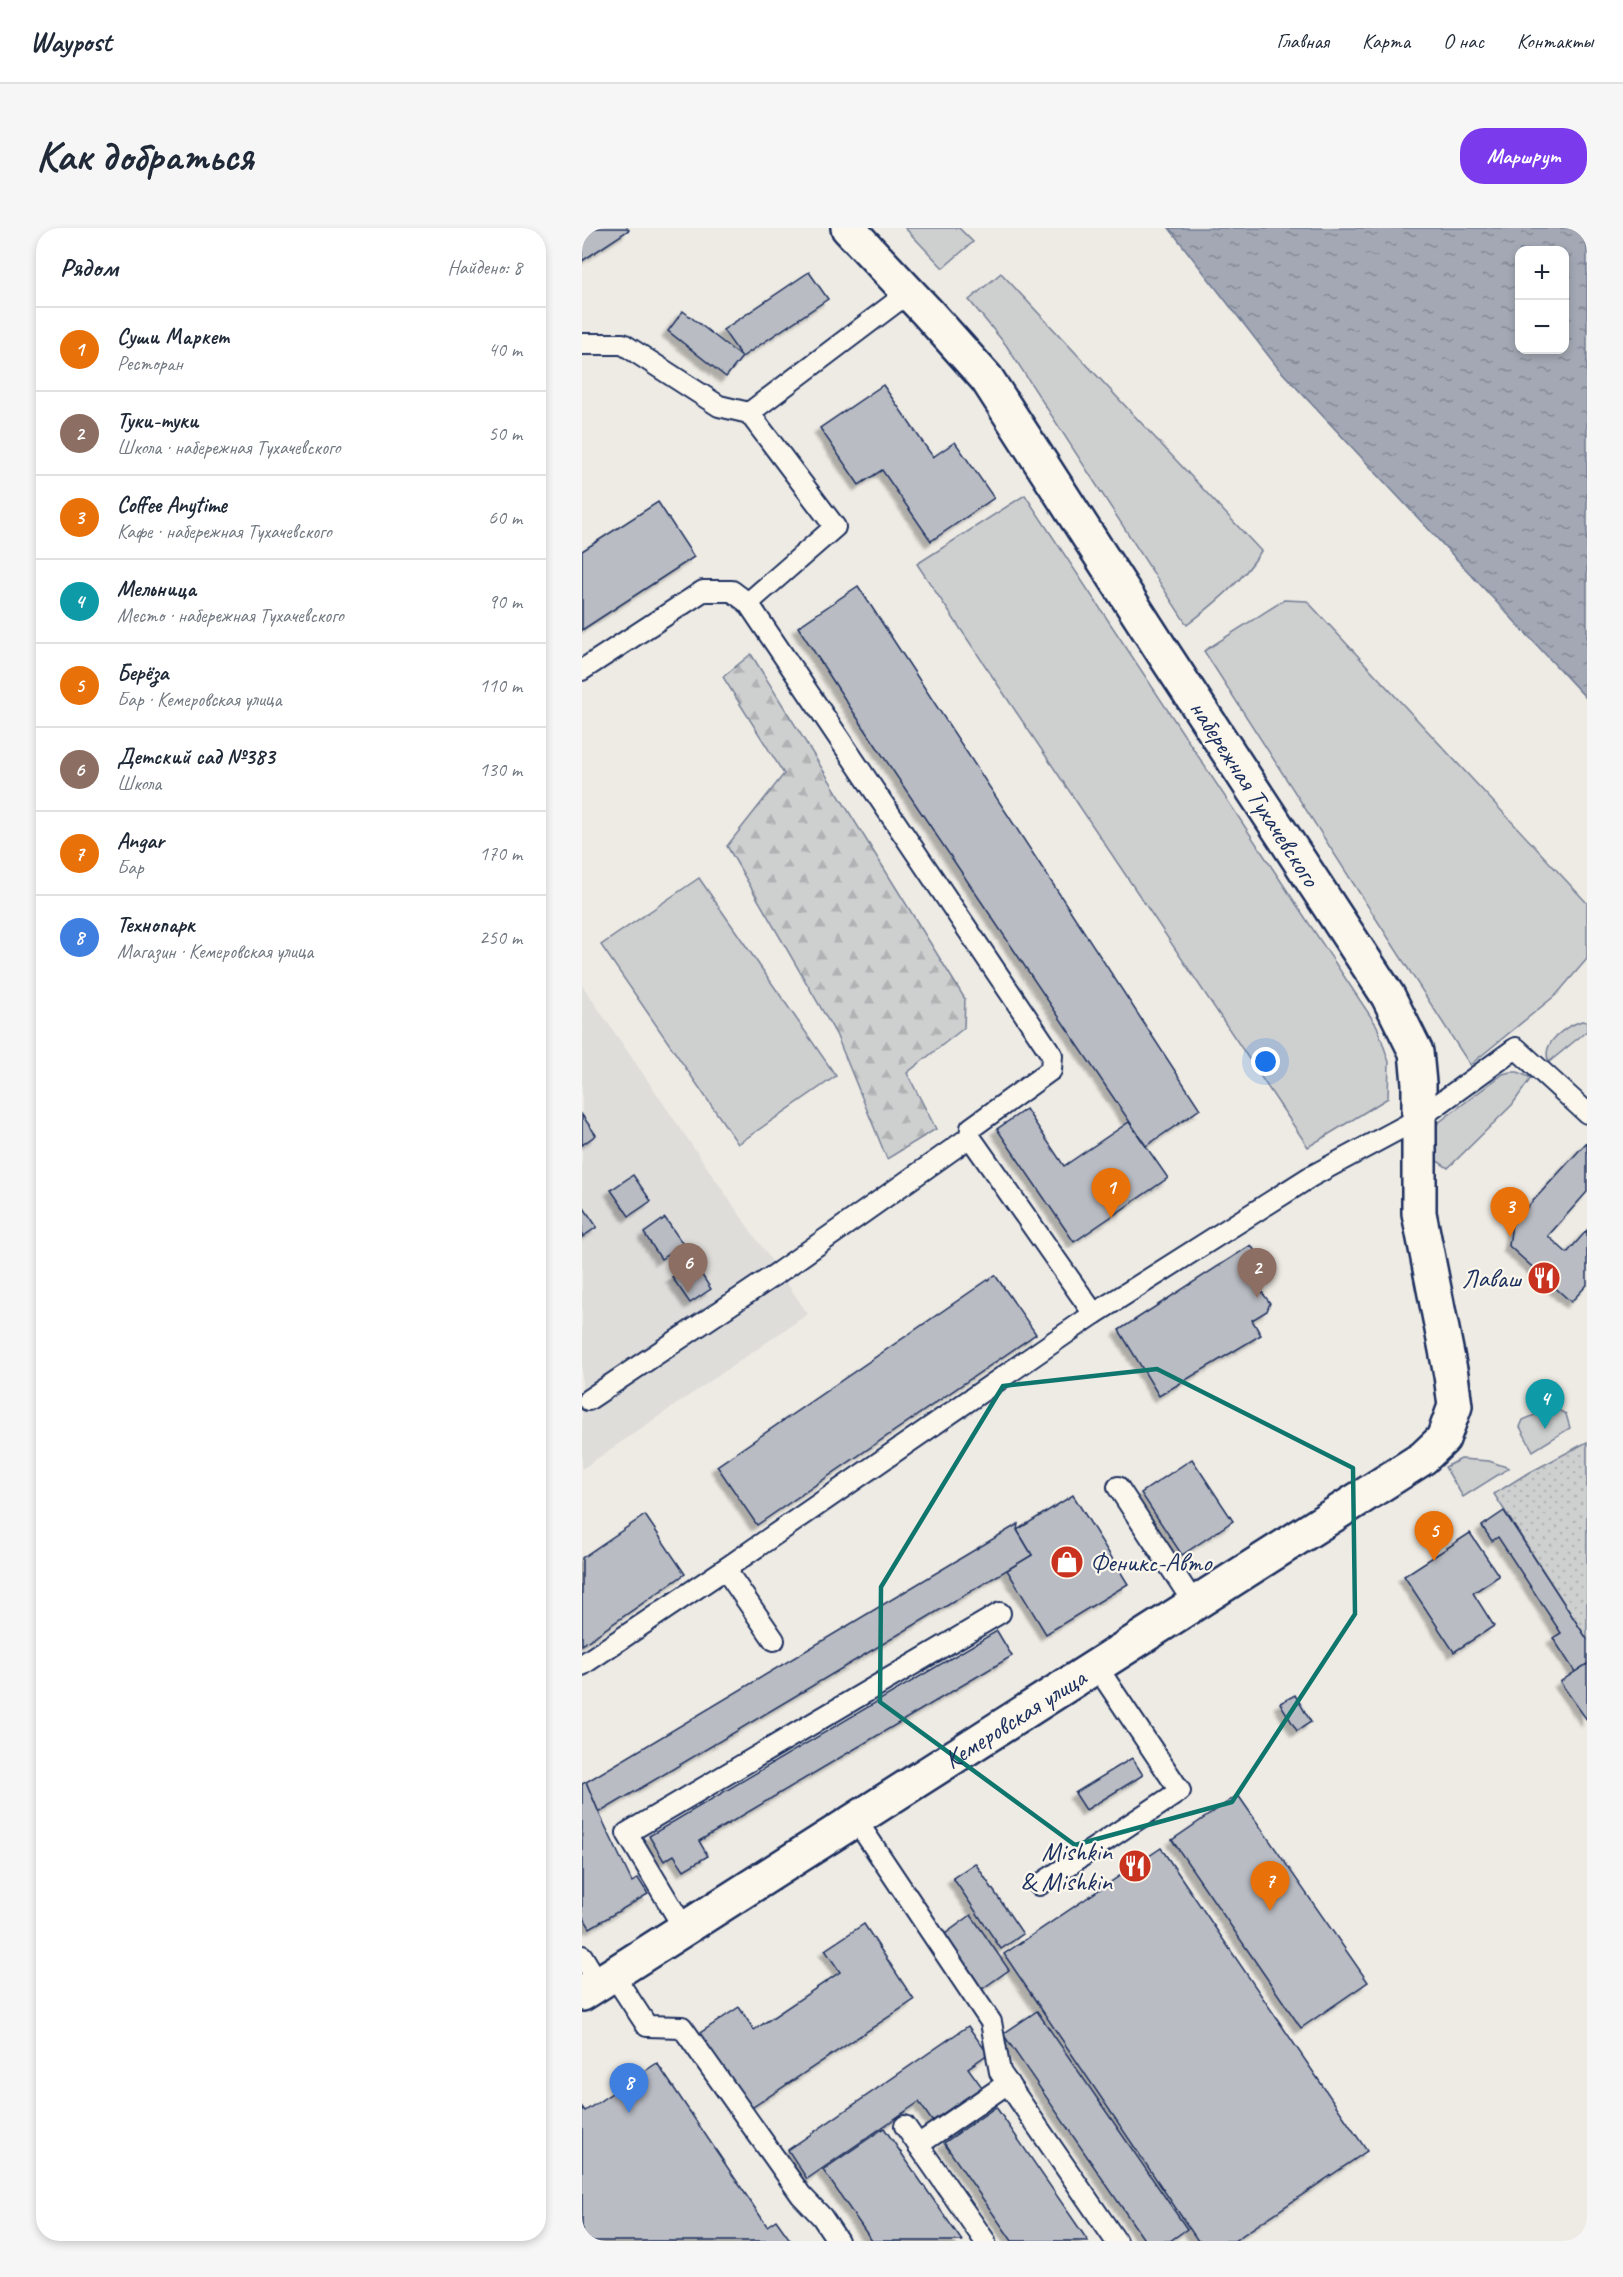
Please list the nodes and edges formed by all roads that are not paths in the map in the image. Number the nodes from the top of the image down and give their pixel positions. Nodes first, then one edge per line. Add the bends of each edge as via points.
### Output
1 (848, 228) edge
2 (908, 292) junction
3 (582, 344) edge
4 (749, 413) junction
5 (748, 603) junction
6 (582, 670) edge
7 (1587, 1113) edge
8 (1418, 1119) junction
9 (970, 1137) junction
10 (1094, 1314) junction
11 (588, 1400) dead end
12 (1443, 1439) joint
13 (1118, 1487) dead end
14 (725, 1569) junction
15 (1195, 1605) junction
16 (1000, 1613) dead end
17 (774, 1640) dead end
18 (582, 1665) edge
19 (1097, 1667) junction
20 (856, 1820) junction
21 (1039, 1886) dead end
22 (685, 1930) junction
23 (582, 1956) edge
24 (598, 1984) edge
25 (1008, 2083) junction
26 (905, 2126) dead end
27 (918, 2145) junction
28 (838, 2241) edge
29 (985, 2241) edge
30 (1116, 2241) edge

1 - 2 street, набережная Тухачевского
2 - 4 lane
2 - 8 street, набережная Тухачевского via 987,379 1388,996 1416,1052
3 - 4 lane via 623,344 719,406
4 - 5 lane via 835,528
5 - 6 lane via 732,591 704,591
5 - 9 lane via 1052,1056 1051,1070 971,1128
7 - 8 lane via 1516,1048
8 - 10 lane via 1310,1177
8 - 12 street, набережная Тухачевского via 1419,1213 1455,1406
9 - 10 lane
9 - 11 lane
10 - 14 lane
12 - 15 street, Кемеровская улица via 1423,1458
13 - 15 lane
14 - 17 lane
14 - 18 lane
15 - 19 street, Кемеровская улица
16 - 22 lane via 627,1833
19 - 20 street, Кемеровская улица
19 - 21 lane via 1180,1791
20 - 22 street, Кемеровская улица
20 - 25 lane via 991,2022 1000,2072
22 - 24 street, Кемеровская улица
23 - 24 lane
24 - 28 lane via 647,2026 682,2027
25 - 27 lane
25 - 30 lane
26 - 27 lane
27 - 29 lane

